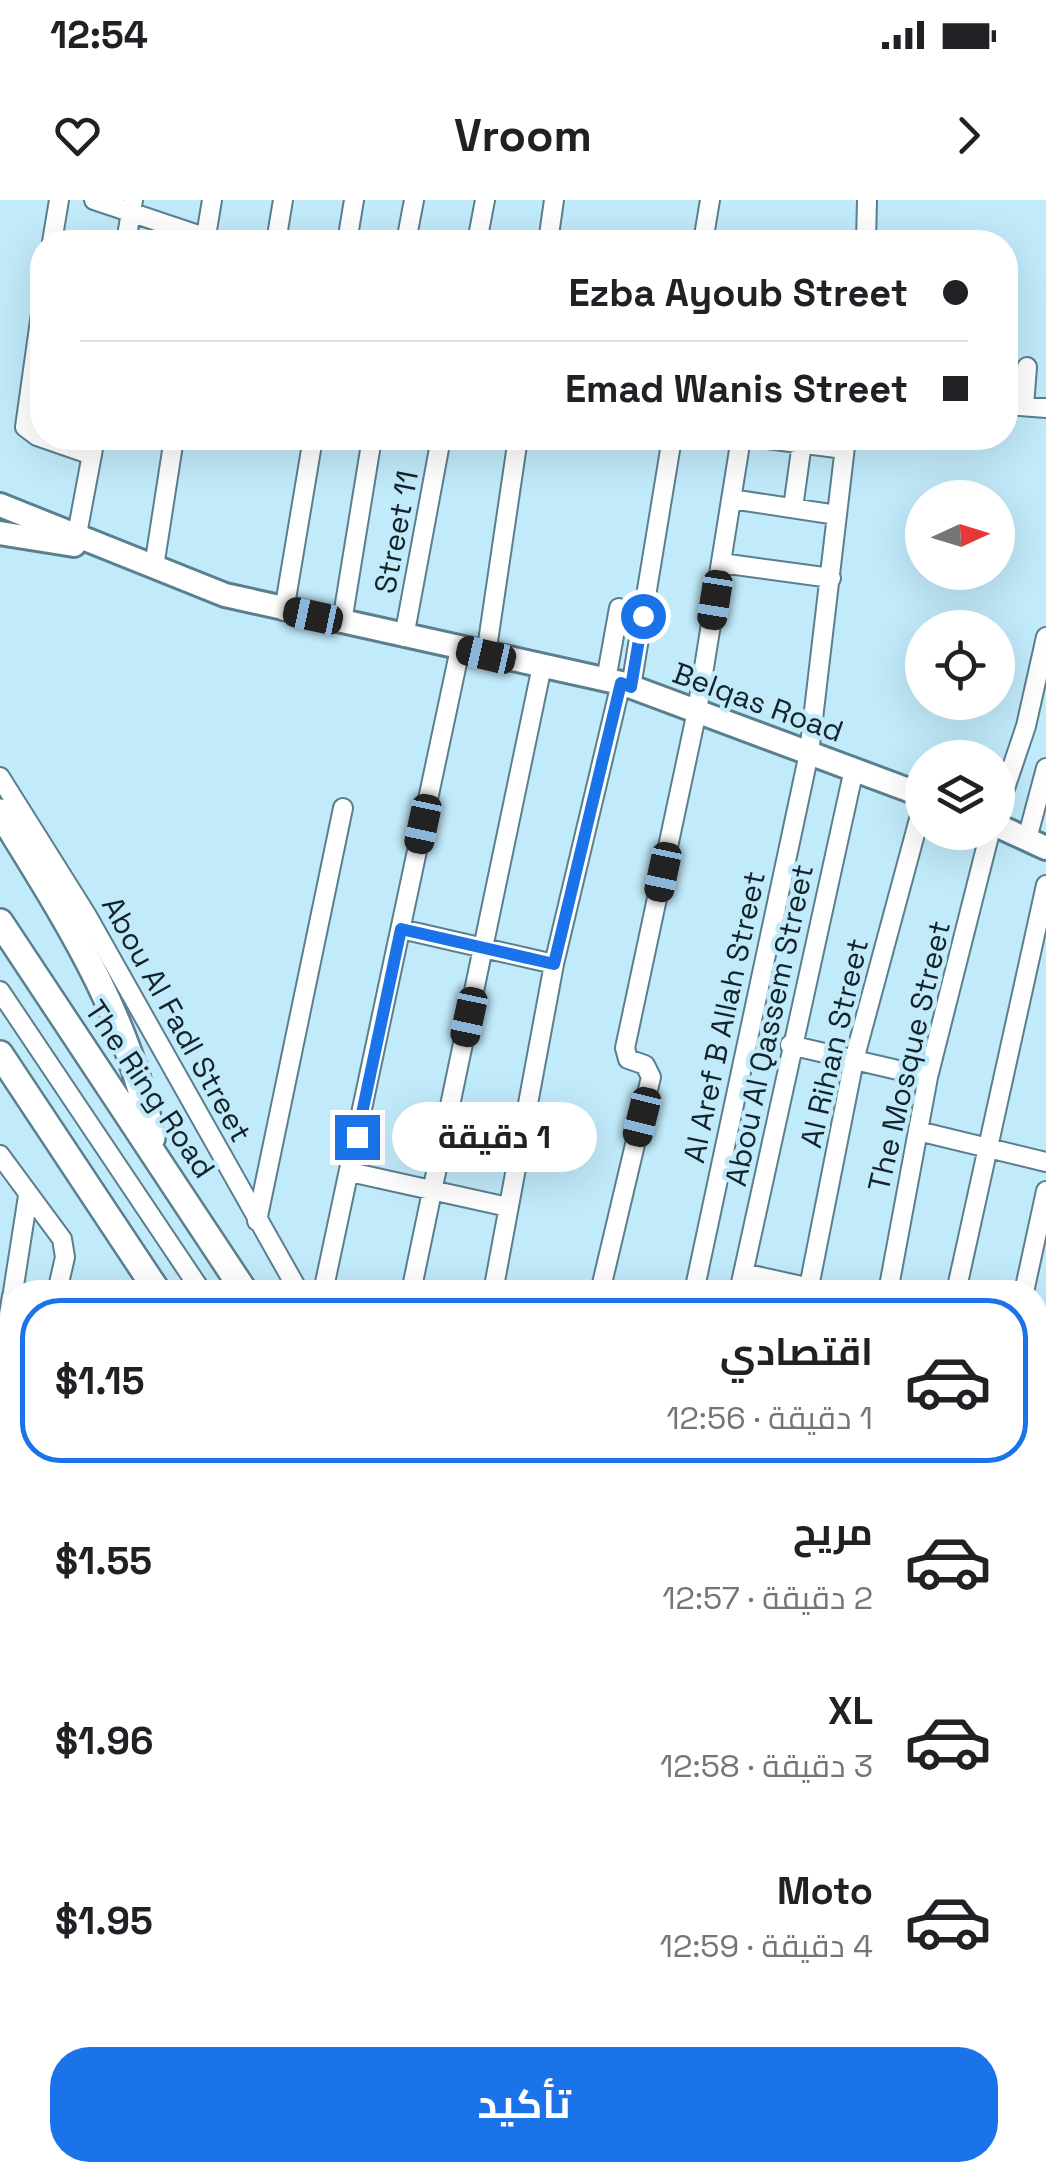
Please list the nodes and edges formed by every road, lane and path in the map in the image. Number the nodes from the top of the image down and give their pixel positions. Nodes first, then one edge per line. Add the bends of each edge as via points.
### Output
1 (59, 200) edge
2 (94, 200) edge
3 (212, 200) edge
4 (283, 200) edge
5 (354, 200) edge
6 (414, 200) edge
7 (485, 200) edge
8 (554, 200) edge
9 (710, 200) edge
10 (868, 200) edge
11 (132, 206) edge
12 (54, 230) edge
13 (185, 230) edge
14 (211, 230) edge
15 (278, 230) edge
16 (349, 230) edge
17 (408, 230) edge
18 (479, 230) edge
19 (550, 230) edge
20 (706, 230) edge
21 (867, 230) edge
22 (1027, 367) dead end
23 (30, 391) edge
24 (1018, 394) edge
25 (1018, 406) edge
26 (1046, 408) edge
27 (30, 431) edge
28 (92, 450) edge
29 (172, 450) edge
30 (312, 450) edge
31 (370, 450) edge
32 (440, 450) edge
33 (516, 450) edge
34 (669, 450) edge
35 (739, 450) edge
36 (801, 450) edge
37 (844, 450) edge
38 (731, 499) junction
39 (0, 505) edge
40 (793, 508) junction
41 (838, 515) junction
42 (0, 533) edge
43 (76, 540) junction
44 (721, 562) junction
45 (154, 567) junction
46 (831, 578) junction
47 (618, 608) dead end
48 (284, 610) junction
49 (342, 622) junction
50 (404, 637) junction
51 (1046, 637) edge
52 (460, 649) junction
53 (486, 655) junction
54 (542, 666) junction
55 (619, 683) junction
56 (698, 711) junction
57 (810, 753) junction
58 (1015, 758) edge
59 (1046, 768) edge
60 (854, 769) junction
61 (0, 777) edge
62 (905, 788) edge
63 (343, 808) dead end
64 (0, 812) edge
65 (1037, 843) edge
66 (911, 850) edge
67 (985, 850) edge
68 (1046, 886) edge
69 (0, 922) edge
70 (401, 929) junction
71 (484, 948) junction
72 (554, 964) junction
73 (0, 991) edge
74 (790, 1045) junction
75 (0, 1054) edge
76 (854, 1060) junction
77 (928, 1077) junction
78 (918, 1131) junction
79 (988, 1148) junction
80 (155, 1153) junction
81 (0, 1155) edge
82 (1046, 1162) edge
83 (350, 1172) junction
84 (432, 1190) junction
85 (1046, 1190) edge
86 (28, 1196) junction
87 (508, 1208) junction
88 (257, 1220) junction
89 (743, 1273) junction
90 (12, 1280) edge
91 (60, 1280) edge
92 (150, 1280) edge
93 (194, 1280) edge
94 (237, 1280) edge
95 (292, 1280) edge
96 (326, 1280) edge
97 (413, 1280) edge
98 (494, 1280) edge
99 (603, 1280) edge
100 (697, 1280) edge
101 (742, 1280) edge
102 (770, 1280) edge
103 (811, 1280) edge
104 (890, 1280) edge
105 (959, 1280) edge
106 (1027, 1280) edge

1 - 12 street
2 - 11 street
3 - 14 street
4 - 15 street
5 - 16 street
6 - 17 street
7 - 18 street
8 - 19 street
9 - 20 street
10 - 21 street
11 - 13 street
22 - 24 street
23 - 27 street
25 - 26 street
28 - 43 street
29 - 45 street
30 - 48 street
31 - 49 street
32 - 50 street, Street 11
33 - 53 street
34 - 55 street
35 - 38 street
36 - 40 street
37 - 41 street, Al Aref B Allah Street
38 - 40 street
38 - 44 street
39 - 43 main road
40 - 41 street
41 - 46 street, Al Aref B Allah Street
42 - 43 main road
43 - 45 main road, Belqas Road
44 - 46 street
44 - 56 street
45 - 48 main road, Belqas Road
46 - 57 street, Al Aref B Allah Street
47 - 55 street
48 - 49 main road, Belqas Road
49 - 50 main road, Belqas Road
50 - 52 main road, Belqas Road
51 - 58 street
52 - 53 main road, Belqas Road
52 - 70 street
53 - 54 main road, Belqas Road
54 - 55 main road, Belqas Road
54 - 71 street
55 - 56 main road, Belqas Road
55 - 72 street
56 - 57 main road, Belqas Road
56 - 99 street via 625,1048 628,1059 645,1065 651,1077
57 - 60 main road, Belqas Road
57 - 100 street, Al Aref B Allah Street
59 - 65 street
60 - 62 main road, Belqas Road
60 - 74 street, Abou Al Qassem Street
61 - 88 street, Abou Al Fadl Street via 86,914
63 - 88 street
64 - 80 highway via 112,1007
66 - 76 street, Al Rihan Street
67 - 77 street, The Mosque Street
68 - 79 street
69 - 80 highway, The Ring Road
70 - 71 street
70 - 83 street
71 - 72 street
71 - 84 street
72 - 87 street
73 - 93 street
74 - 76 street
74 - 89 street, Abou Al Qassem Street
75 - 92 highway
76 - 77 street
76 - 103 street, Al Rihan Street
77 - 78 street, The Mosque Street
78 - 79 street
78 - 104 street, The Mosque Street
79 - 82 street
79 - 105 street
80 - 94 highway, The Ring Road
81 - 86 street
83 - 84 street
83 - 96 street
84 - 87 street
84 - 97 street
85 - 106 street
86 - 90 street
86 - 91 street via 66,1247
87 - 98 street
88 - 95 street, Abou Al Fadl Street
89 - 101 street, Abou Al Qassem Street
89 - 102 street

